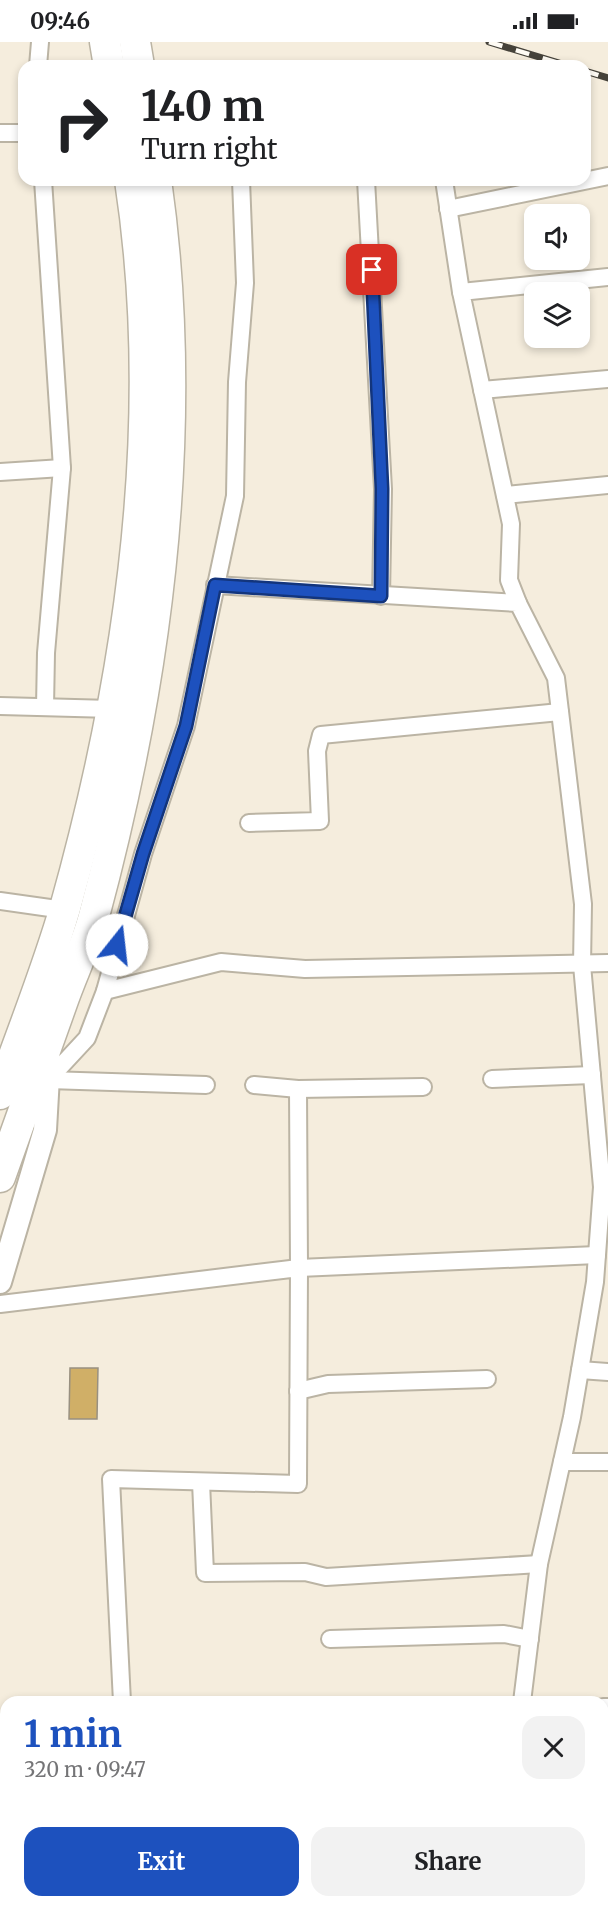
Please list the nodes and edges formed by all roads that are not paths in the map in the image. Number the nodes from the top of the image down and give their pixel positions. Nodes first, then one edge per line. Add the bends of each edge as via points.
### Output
1 (40, 42) edge
2 (105, 42) edge
3 (135, 42) edge
4 (38, 60) edge
5 (108, 60) edge
6 (138, 60) edge
7 (0, 133) edge
8 (18, 133) edge
9 (608, 176) edge
10 (591, 180) edge
11 (43, 186) edge
12 (131, 186) edge
13 (157, 186) edge
14 (241, 186) edge
15 (366, 186) edge
16 (445, 186) edge
17 (560, 186) edge
18 (448, 209) junction
19 (608, 277) edge
20 (461, 292) junction
21 (608, 379) edge
22 (482, 390) junction
23 (62, 468) junction
24 (0, 472) edge
25 (608, 485) edge
26 (505, 495) junction
27 (215, 585) junction
28 (381, 596) junction
29 (518, 603) junction
30 (0, 706) edge
31 (45, 707) junction
32 (112, 709) junction
33 (560, 712) junction
34 (249, 823) dead end
35 (0, 901) edge
36 (64, 910) junction
37 (608, 963) edge
38 (582, 965) junction
39 (105, 991) junction
40 (39, 1026) junction
41 (0, 1062) edge
42 (592, 1075) junction
43 (492, 1079) dead end
44 (48, 1080) junction
45 (206, 1085) dead end
46 (255, 1085) dead end
47 (423, 1087) dead end
48 (298, 1089) junction
49 (0, 1094) edge
50 (604, 1169) edge
51 (0, 1177) edge
52 (605, 1188) edge
53 (597, 1255) junction
54 (299, 1268) junction
55 (0, 1282) edge
56 (0, 1304) edge
57 (580, 1370) junction
58 (608, 1372) edge
59 (487, 1379) dead end
60 (298, 1391) junction
61 (562, 1462) junction
62 (608, 1462) edge
63 (201, 1482) junction
64 (540, 1564) junction
65 (330, 1639) dead end
66 (530, 1639) junction
67 (122, 1696) edge
68 (523, 1696) edge

1 - 4 street
2 - 5 highway
3 - 6 highway
7 - 8 street
9 - 10 street
11 - 23 street
12 - 32 highway via 140,247 145,341 142,463 133,570
13 - 40 highway via 165,244 171,346 170,462 155,603 138,717 93,919
14 - 27 street via 245,283 237,382 235,496
15 - 28 street via 382,489
16 - 18 street
17 - 18 street
18 - 20 street
19 - 20 street
20 - 22 street
21 - 22 street
22 - 26 street
23 - 24 street
23 - 31 street
25 - 26 street
26 - 29 street via 511,524 509,580
27 - 28 street
27 - 39 street via 186,726 143,854
28 - 29 street
29 - 33 street via 556,678
30 - 31 street
31 - 32 street
32 - 36 highway via 96,789
33 - 34 street via 321,735 317,751 320,821
33 - 38 street via 583,904
35 - 36 street
36 - 40 highway
37 - 38 street
38 - 39 street via 305,969 221,962
38 - 42 street
39 - 44 street via 87,1038
40 - 41 street
40 - 44 street
40 - 49 highway
40 - 51 highway via 15,1136
42 - 43 street
42 - 50 street
44 - 45 street
44 - 55 street via 45,1130
46 - 48 street
47 - 48 street
48 - 54 street
50 - 52 street
52 - 53 street
53 - 54 street
53 - 57 street
54 - 56 street
54 - 60 street
57 - 58 street
57 - 61 street
59 - 60 street via 328,1384
60 - 63 street via 298,1484
61 - 62 street
61 - 64 street
63 - 64 street via 205,1574 305,1572 326,1577
63 - 67 street via 111,1479
64 - 66 street
65 - 66 street via 504,1634
66 - 68 street

